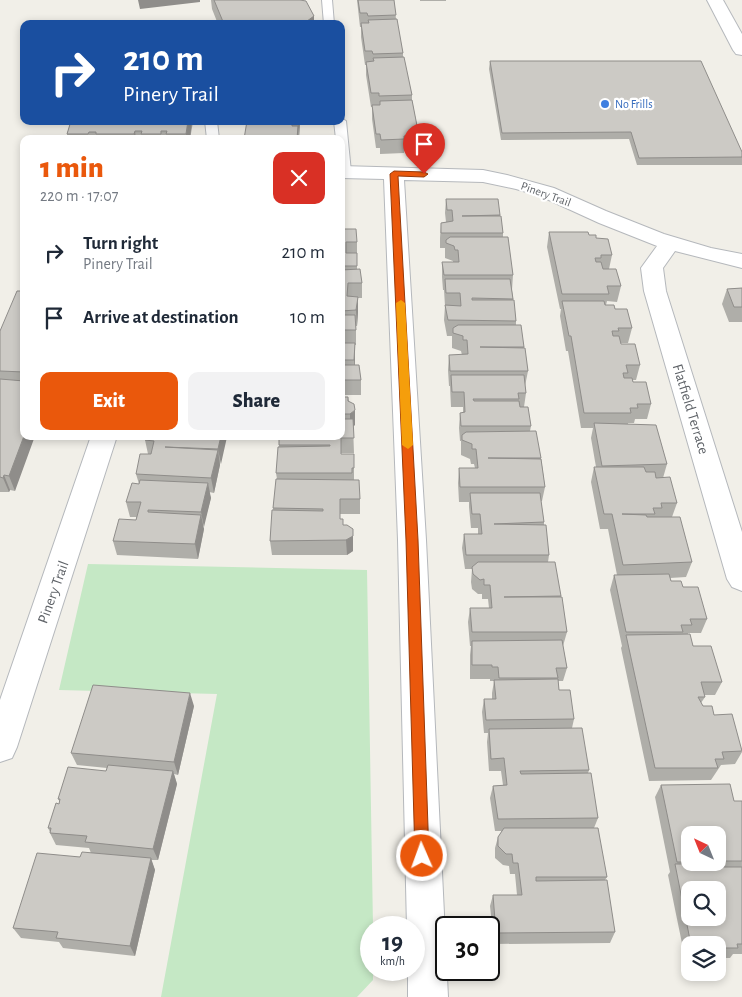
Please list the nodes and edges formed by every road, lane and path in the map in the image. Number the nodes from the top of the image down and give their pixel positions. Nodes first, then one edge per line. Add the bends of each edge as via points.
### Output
1 (327, 0) edge
2 (715, 0) edge
3 (329, 20) edge
4 (742, 50) edge
5 (345, 172) edge
6 (394, 174) junction
7 (670, 243) junction
8 (742, 261) edge
9 (103, 440) edge
10 (742, 579) edge
11 (0, 747) edge
12 (428, 997) edge

1 - 3 lane
2 - 4 street
5 - 6 street, Pinery Trail
6 - 7 street, Pinery Trail via 483,176 506,181 546,192
6 - 12 street via 412,531
7 - 8 street, Pinery Trail
7 - 10 street, Flatfield Terrace via 652,268 655,291
9 - 11 street, Pinery Trail

